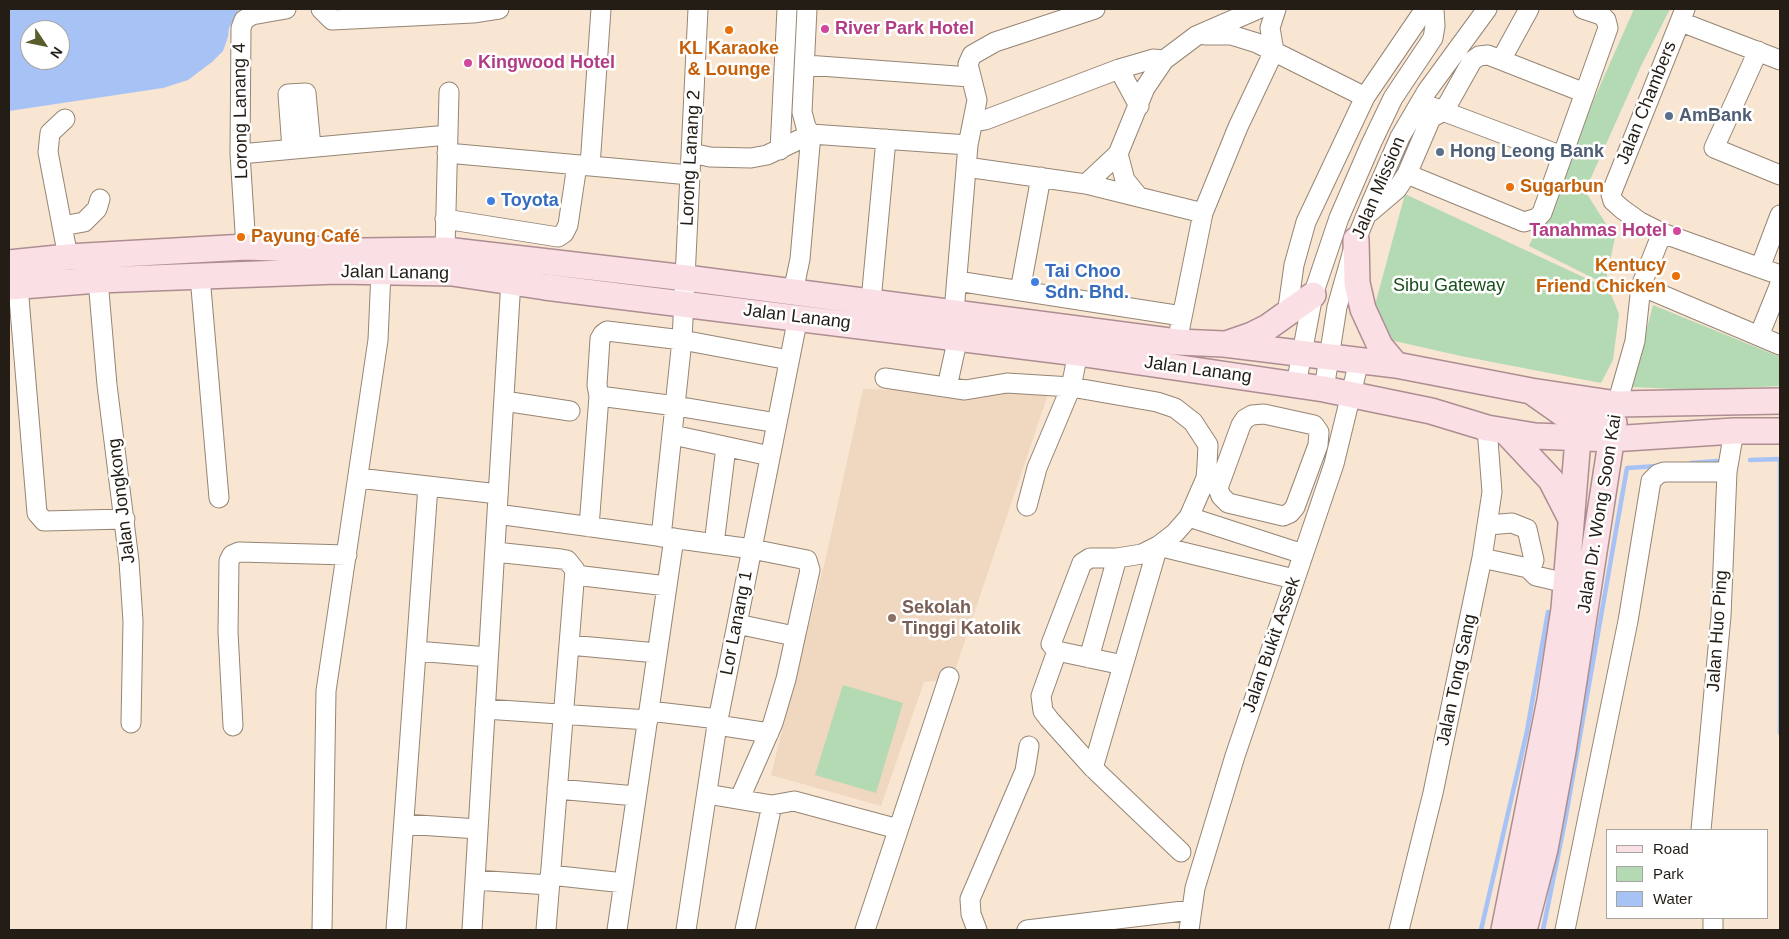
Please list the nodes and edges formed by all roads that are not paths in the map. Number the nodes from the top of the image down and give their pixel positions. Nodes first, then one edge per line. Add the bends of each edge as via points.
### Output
1 (286, 9) edge
2 (321, 9) edge
3 (500, 9) edge
4 (601, 9) edge
5 (698, 9) edge
6 (787, 9) edge
7 (807, 9) edge
8 (1095, 9) edge
9 (1258, 9) edge
10 (1276, 9) edge
11 (1425, 9) edge
12 (1434, 9) edge
13 (1529, 9) edge
14 (1583, 9) edge
15 (469, 11) edge
16 (1485, 11) edge
17 (1231, 15) edge
18 (1683, 15) edge
19 (1199, 35) junction
20 (1274, 51) junction
21 (1758, 51) junction
22 (1494, 58) junction
23 (1164, 60) junction
24 (1780, 60) edge
25 (806, 65) junction
26 (1119, 69) junction
27 (970, 77) junction
28 (449, 92) dead end
29 (1585, 93) junction
30 (1365, 97) junction
31 (1421, 102) junction
32 (1139, 106) junction
33 (1444, 111) junction
34 (65, 119) dead end
35 (974, 122) junction
36 (811, 134) junction
37 (886, 139) junction
38 (447, 144) junction
39 (968, 145) junction
40 (311, 148) junction
41 (292, 149) junction
42 (780, 150) junction
43 (691, 153) junction
44 (240, 154) junction
45 (1118, 154) junction
46 (1562, 156) junction
47 (584, 165) junction
48 (966, 167) junction
49 (690, 174) junction
50 (1407, 174) junction
51 (1780, 175) edge
52 (1041, 177) junction
53 (1086, 184) junction
54 (1138, 196) junction
55 (100, 199) dead end
56 (1203, 213) junction
57 (1366, 215) junction
58 (1780, 215) edge
59 (446, 219) junction
60 (62, 226) junction
61 (1662, 233) junction
62 (558, 237) junction
63 (1356, 240) junction
64 (246, 247) junction
65 (445, 250) junction
66 (68, 257) junction
67 (555, 262) junction
68 (1760, 268) junction
69 (381, 272) junction
70 (1780, 275) edge
71 (200, 276) junction
72 (686, 278) junction
73 (12, 279) edge
74 (98, 280) junction
75 (511, 280) junction
76 (956, 281) junction
77 (1780, 284) edge
78 (1641, 286) junction
79 (1020, 291) junction
80 (793, 292) junction
81 (1313, 295) junction
82 (871, 301) junction
83 (684, 303) junction
84 (954, 312) junction
85 (1286, 315) junction
86 (1182, 316) junction
87 (798, 317) junction
88 (1759, 336) junction
89 (958, 338) junction
90 (682, 340) junction
91 (1176, 342) junction
92 (1224, 344) junction
93 (1780, 345) edge
94 (1078, 353) junction
95 (1302, 354) junction
96 (1329, 357) junction
97 (790, 360) junction
98 (1359, 361) junction
99 (1396, 365) junction
100 (885, 378) dead end
101 (1296, 385) junction
102 (1071, 387) junction
103 (947, 388) junction
104 (1324, 389) junction
105 (1531, 391) junction
106 (1352, 393) junction
107 (600, 396) junction
108 (504, 401) junction
109 (1780, 401) edge
110 (1617, 404) junction
111 (676, 406) junction
112 (570, 411) dead end
113 (777, 423) junction
114 (1496, 429) junction
115 (1780, 430) edge
116 (1734, 431) junction
117 (1581, 433) junction
118 (673, 435) junction
119 (1611, 439) junction
120 (726, 446) junction
121 (770, 456) junction
122 (1727, 472) junction
123 (358, 478) junction
124 (1213, 479) junction
125 (428, 486) junction
126 (498, 494) junction
127 (219, 498) dead end
128 (1026, 506) dead end
129 (497, 514) junction
130 (1188, 517) junction
131 (125, 519) junction
132 (1572, 519) junction
133 (1488, 525) junction
134 (589, 527) junction
135 (668, 538) junction
136 (714, 544) junction
137 (1158, 546) junction
138 (752, 549) junction
139 (495, 552) junction
140 (1303, 554) junction
141 (346, 555) junction
142 (1116, 558) junction
143 (1482, 558) junction
144 (1528, 568) junction
145 (575, 575) junction
146 (1294, 579) junction
147 (1566, 583) junction
148 (667, 586) junction
149 (737, 624) junction
150 (794, 636) junction
151 (569, 645) junction
152 (416, 651) junction
153 (1056, 651) junction
154 (657, 653) junction
155 (488, 657) junction
156 (1089, 658) junction
157 (1123, 665) junction
158 (948, 677) dead end
159 (485, 709) junction
160 (563, 714) junction
161 (648, 715) junction
162 (717, 722) junction
163 (131, 723) dead end
164 (233, 726) dead end
165 (769, 733) junction
166 (1029, 746) dead end
167 (1093, 768) junction
168 (557, 789) junction
169 (706, 794) junction
170 (636, 796) junction
171 (740, 798) junction
172 (772, 805) junction
173 (404, 824) junction
174 (478, 828) junction
175 (898, 829) junction
176 (1701, 829) edge
177 (1182, 852) dead end
178 (475, 880) junction
179 (550, 880) junction
180 (624, 882) junction
181 (1191, 910) junction
182 (322, 930) edge
183 (396, 930) edge
184 (472, 930) edge
185 (546, 930) edge
186 (617, 930) edge
187 (686, 930) edge
188 (745, 930) edge
189 (865, 930) edge
190 (977, 930) edge
191 (1027, 930) edge
192 (1189, 930) edge
193 (1399, 930) edge
194 (1504, 930) edge
195 (1524, 930) edge
196 (1565, 930) edge

1 - 44 street, Lorong Lanang 4 via 252,15 244,20 241,28
2 - 15 street via 332,20
3 - 15 street
4 - 47 street
5 - 43 street, Lorong Lanang 2
6 - 42 street
7 - 25 street
8 - 27 street via 981,49 972,55 968,64
9 - 17 street
10 - 20 street via 1270,28
11 - 30 street
12 - 81 street, Jalan Mission via 1432,38 1393,98 1371,144 1339,218
13 - 22 street
14 - 29 street via 1601,15 1608,28
16 - 22 street via 1482,40
16 - 31 street, Jalan Mission
17 - 19 street
18 - 21 street
18 - 61 street, Jalan Chambers via 1611,194 1613,201 1622,209
19 - 20 street via 1231,35
19 - 23 street
20 - 30 street
20 - 56 street via 1238,126
21 - 24 street
21 - 51 street via 1714,148
22 - 29 street
22 - 33 street via 1479,56 1472,61
23 - 26 street via 1153,59
23 - 32 street via 1145,88
25 - 27 street
25 - 36 street via 802,112
26 - 32 street
26 - 35 street
27 - 35 street via 977,100
28 - 38 street
29 - 46 street
30 - 85 street via 1306,222 1294,265
31 - 33 street
31 - 57 street, Jalan Mission via 1400,137
32 - 45 street
33 - 46 street
33 - 50 street via 1431,118
34 - 60 street via 50,133 48,152
35 - 39 street
36 - 37 street
36 - 42 street
36 - 80 street via 800,258
37 - 39 street
37 - 82 street
38 - 40 street
38 - 47 street
38 - 59 street
39 - 48 street
40 - 41 street
40 - 41 street via 306,93 288,94
41 - 44 street
42 - 43 street via 751,158 718,158
43 - 49 street, Lorong Lanang 2
44 - 64 street, Lorong Lanang 4
45 - 53 street
45 - 54 street via 1126,180
46 - 50 street via 1542,213 1530,222
47 - 49 street
47 - 62 street via 568,225
48 - 52 street
48 - 76 street
49 - 72 street, Lorong Lanang 2
50 - 57 street via 1397,189
52 - 53 street
52 - 79 street
53 - 54 street
54 - 56 street
55 - 60 street via 84,222
56 - 86 street
57 - 63 street, Jalan Mission
58 - 68 street
59 - 62 street
59 - 65 street
60 - 66 street
61 - 68 street
61 - 78 street
62 - 67 street
63 - 96 street, Jalan Mission via 1337,307
63 - 99 main road via 1357,282 1363,309 1380,346
64 - 65 main road, Jalan Lanang
64 - 66 main road, Jalan Lanang
65 - 67 main road, Jalan Lanang
66 - 73 main road, Jalan Lanang
67 - 72 main road, Jalan Lanang
68 - 70 street
69 - 71 main road, Jalan Lanang
69 - 75 main road, Jalan Lanang via 452,273
69 - 123 street via 378,340
71 - 74 main road, Jalan Lanang
71 - 127 street
72 - 80 main road, Jalan Lanang
72 - 83 street, Lorong Lanang 2
73 - 74 main road, Jalan Lanang
73 - 131 street via 37,513 44,521
74 - 131 street, Jalan Jongkong via 107,385
75 - 83 main road, Jalan Lanang
75 - 108 street
76 - 79 street
76 - 84 street
77 - 88 street
78 - 88 street
78 - 110 street via 1636,341
79 - 86 street
80 - 82 main road, Jalan Lanang
81 - 85 main road
81 - 95 street, Jalan Mission
82 - 84 main road, Jalan Lanang
83 - 87 main road, Jalan Lanang
83 - 90 street, Lorong Lanang 2
84 - 91 main road, Jalan Lanang
85 - 92 main road via 1252,335
86 - 91 street
87 - 89 main road, Jalan Lanang
87 - 97 street, Lor Lanang 1
88 - 93 street
89 - 94 main road, Jalan Lanang
89 - 103 street
90 - 97 street
90 - 107 street via 607,331 600,339 597,385
90 - 111 street, Lorong Lanang 2
91 - 92 main road, Jalan Lanang
92 - 95 main road, Jalan Lanang
94 - 101 main road, Jalan Lanang
94 - 102 street
95 - 96 main road, Jalan Lanang
95 - 101 street, Jalan Mission
96 - 98 main road, Jalan Lanang
96 - 104 street, Jalan Mission
97 - 113 street, Lor Lanang 1
98 - 99 main road, Jalan Lanang
98 - 106 street, Jalan Bukit Assek
99 - 105 main road, Jalan Lanang
100 - 103 street
101 - 104 main road, Jalan Lanang
102 - 103 street via 1007,383 973,390
102 - 124 street via 1175,408 1193,422 1208,445
102 - 128 street via 1037,468
104 - 106 main road, Jalan Lanang
105 - 110 main road, Jalan Lanang
105 - 117 main road
106 - 114 main road, Jalan Lanang
106 - 140 street, Jalan Bukit Assek via 1334,464
107 - 111 street
107 - 134 street
108 - 112 street
108 - 126 street
109 - 110 main road, Jalan Lanang
110 - 117 main road, Jalan Dr. Wong Soon Kai
110 - 119 main road, Jalan Dr. Wong Soon Kai
111 - 113 street
111 - 118 street, Lorong Lanang 2
113 - 121 street, Lor Lanang 1
114 - 117 main road, Jalan Lanang
114 - 132 main road via 1550,480
114 - 133 street, Jalan Tong Sang
115 - 116 main road, Jalan Lanang
116 - 119 main road, Jalan Lanang
116 - 122 street, Jalan Huo Ping
117 - 119 main road, Jalan Lanang
117 - 132 main road, Jalan Dr. Wong Soon Kai
118 - 120 street
118 - 135 street, Lorong Lanang 2
119 - 195 main road, Jalan Dr. Wong Soon Kai via 1563,751 1545,849
120 - 121 street
120 - 136 street
121 - 138 street, Lor Lanang 1
122 - 176 street, Jalan Huo Ping via 1721,616
122 - 196 street via 1664,472 1651,481 1628,621
123 - 125 street
123 - 141 street
124 - 124 street via 1245,418 1264,414 1314,425 1319,432 1318,445 1290,513 1276,515 1228,503
124 - 130 street
125 - 126 street
125 - 152 street
126 - 129 street
129 - 134 street
129 - 139 street
130 - 137 street
130 - 140 street
131 - 163 street, Jalan Jongkong via 133,621
132 - 147 main road, Jalan Dr. Wong Soon Kai
133 - 143 street, Jalan Tong Sang
133 - 144 street via 1512,523 1527,529 1534,560
134 - 135 street
135 - 136 street
135 - 148 street, Lorong Lanang 2
136 - 138 street
137 - 142 street via 1142,554
137 - 146 street
137 - 157 street
138 - 149 street, Lor Lanang 1
138 - 150 street via 804,558 809,563
139 - 145 street via 566,560 575,570
139 - 155 street
140 - 146 street, Jalan Bukit Assek
141 - 164 street via 239,552 232,555 229,561 228,632
141 - 182 street via 326,691
142 - 153 street via 1090,558 1082,563 1051,644
142 - 156 street
143 - 144 street
143 - 193 street, Jalan Tong Sang via 1433,793
144 - 147 street via 1536,576
145 - 148 street
145 - 151 street
146 - 181 street, Jalan Bukit Assek via 1235,756
147 - 194 main road, Jalan Dr. Wong Soon Kai via 1550,700
148 - 154 street, Lorong Lanang 2
149 - 150 street
149 - 162 street, Lor Lanang 1
150 - 165 street via 786,679
151 - 154 street
151 - 160 street
152 - 155 street
152 - 173 street
153 - 156 street
153 - 167 street via 1041,696 1043,711
154 - 161 street, Lorong Lanang 2
155 - 159 street
156 - 157 street
157 - 167 street
158 - 175 street
159 - 160 street
159 - 174 street
160 - 161 street
160 - 168 street
161 - 162 street
161 - 170 street, Lorong Lanang 2
162 - 165 street
162 - 169 street, Lor Lanang 1
165 - 171 street
166 - 190 street via 1025,771 970,899
167 - 177 street
168 - 170 street
168 - 179 street
169 - 171 street
169 - 187 street, Lor Lanang 1
170 - 180 street, Lorong Lanang 2
171 - 172 street
172 - 175 street via 794,801
172 - 188 street
173 - 174 street
173 - 183 street
174 - 178 street
175 - 189 street
178 - 179 street
178 - 184 street
179 - 180 street
179 - 185 street
180 - 186 street, Lorong Lanang 2
181 - 191 street
181 - 192 street, Jalan Bukit Assek

